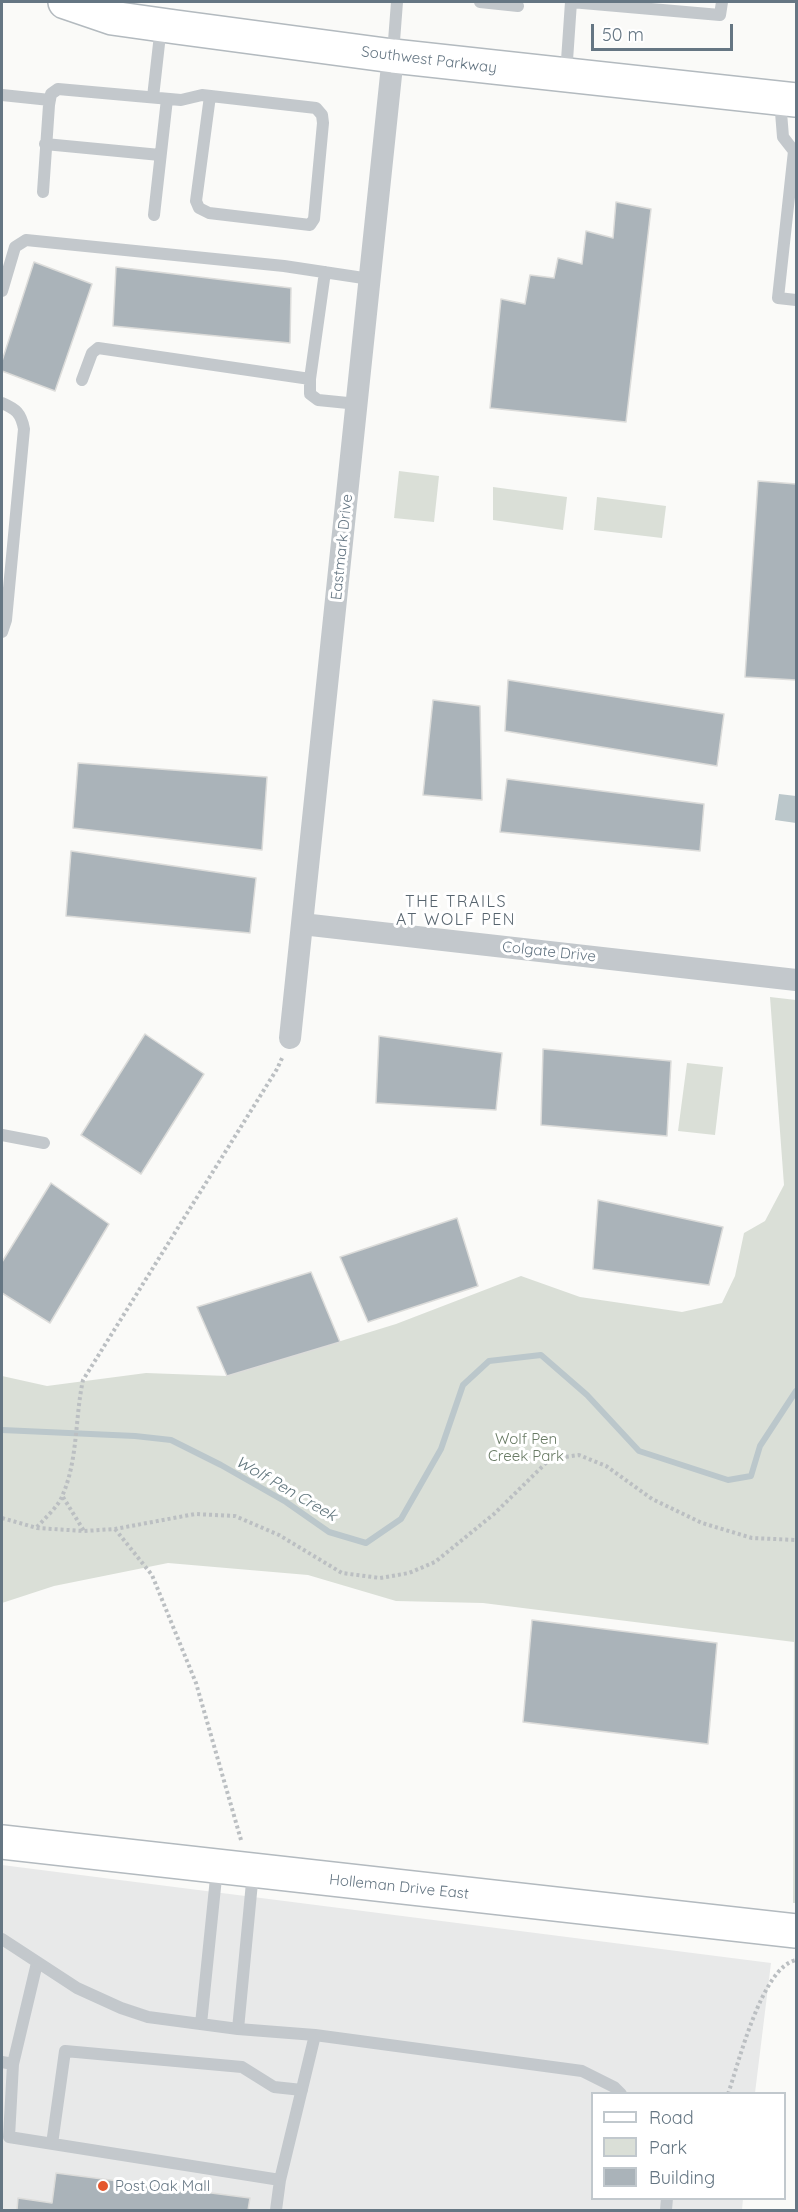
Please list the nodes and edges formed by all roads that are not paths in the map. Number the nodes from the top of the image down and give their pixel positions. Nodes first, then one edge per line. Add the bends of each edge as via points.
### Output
1 (65, 2) edge
2 (397, 2) edge
3 (480, 2) edge
4 (571, 2) edge
5 (722, 2) edge
6 (518, 6) dead end
7 (161, 25) junction
8 (393, 56) junction
9 (566, 75) junction
10 (2, 96) edge
11 (210, 96) junction
12 (153, 97) junction
13 (167, 99) junction
14 (50, 100) junction
15 (788, 100) edge
16 (45, 144) junction
17 (795, 150) edge
18 (160, 155) junction
19 (43, 192) dead end
20 (154, 215) dead end
21 (325, 272) junction
22 (370, 279) junction
23 (2, 291) edge
24 (796, 300) edge
25 (310, 379) junction
26 (82, 380) dead end
27 (2, 403) edge
28 (358, 404) junction
29 (4, 596) edge
30 (2, 632) edge
31 (302, 924) junction
32 (796, 980) edge
33 (290, 1038) road end
34 (2, 1135) edge
35 (44, 1143) dead end
36 (2, 1842) edge
37 (217, 1868) junction
38 (253, 1870) junction
39 (796, 1931) edge
40 (2, 1939) edge
41 (38, 1964) junction
42 (201, 2024) junction
43 (238, 2029) junction
44 (315, 2035) junction
45 (7, 2063) edge
46 (302, 2091) junction
47 (619, 2092) edge
48 (52, 2144) junction
49 (280, 2180) junction
50 (276, 2211) edge

1 - 7 street, Southwest Parkway via 112,18
2 - 8 lane
3 - 6 lane
4 - 5 lane via 720,15
4 - 9 lane
7 - 8 street, Southwest Parkway
7 - 12 lane
8 - 9 street, Southwest Parkway
8 - 22 street, Eastmark Drive
9 - 15 street, Southwest Parkway
10 - 14 lane
11 - 11 lane via 196,201 199,208 209,213 310,225 314,219 322,115 316,108
11 - 13 lane
12 - 13 lane
12 - 14 lane via 58,90
13 - 18 lane
14 - 16 lane
15 - 17 lane via 783,136
16 - 18 lane
16 - 19 lane
17 - 24 lane via 778,298
18 - 20 lane
21 - 22 lane
21 - 23 lane via 26,240 15,247
21 - 25 lane
22 - 28 street, Eastmark Drive
25 - 26 lane via 98,348 92,353
25 - 28 lane via 310,394 318,400
27 - 29 lane via 16,409 24,429
28 - 31 street, Eastmark Drive
29 - 30 lane via 6,620
31 - 32 street, Colgate Drive
31 - 33 street, Eastmark Drive
34 - 35 lane
36 - 37 street, Holleman Drive East
37 - 38 street, Holleman Drive East
37 - 42 lane
38 - 39 street, Holleman Drive East
38 - 43 lane
40 - 41 lane
41 - 42 lane via 121,2008 148,2017
41 - 45 lane
42 - 43 lane
43 - 44 lane
44 - 46 lane
44 - 47 lane via 582,2071
45 - 48 lane via 9,2137
46 - 48 lane via 274,2087 242,2067 65,2051
46 - 49 lane
48 - 49 lane
49 - 50 lane

